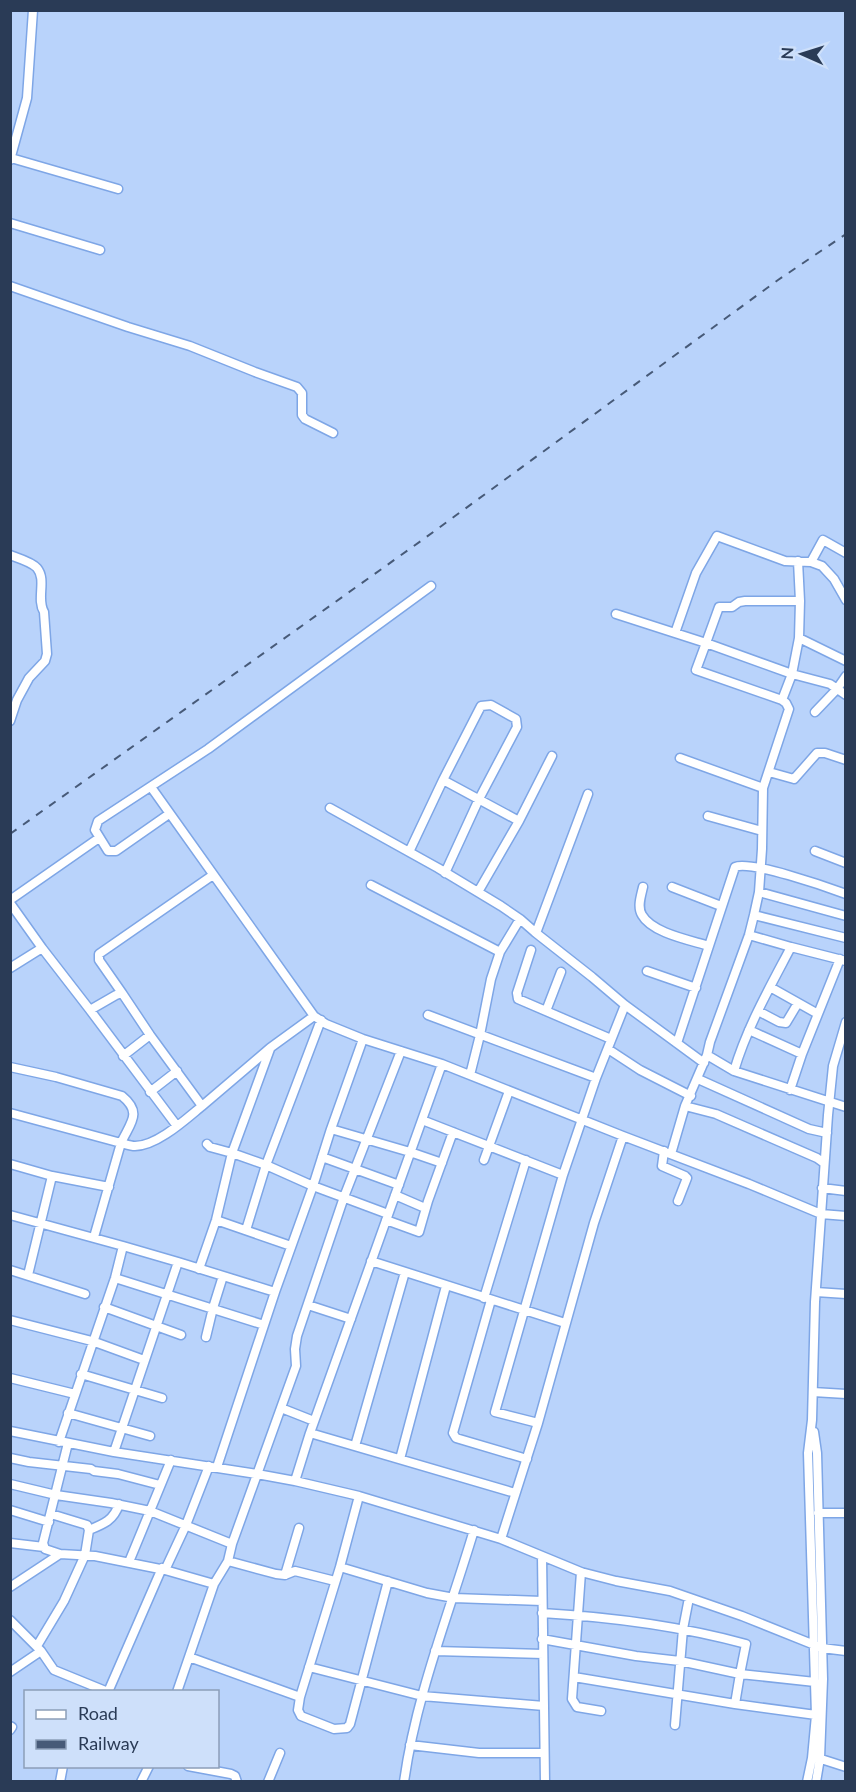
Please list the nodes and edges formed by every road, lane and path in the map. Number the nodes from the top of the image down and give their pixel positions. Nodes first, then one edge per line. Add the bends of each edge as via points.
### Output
1 (33, 10) edge
2 (11, 159) edge
3 (118, 189) dead end
4 (10, 223) edge
5 (100, 250) dead end
6 (10, 286) edge
7 (333, 433) dead end
8 (846, 553) edge
9 (10, 555) edge
10 (798, 561) junction
11 (811, 562) junction
12 (431, 586) dead end
13 (846, 600) edge
14 (800, 601) junction
15 (616, 614) dead end
16 (675, 633) junction
17 (799, 638) junction
18 (706, 643) junction
19 (846, 661) edge
20 (792, 674) junction
21 (846, 676) edge
22 (837, 688) junction
23 (846, 695) edge
24 (782, 700) junction
25 (815, 712) dead end
26 (10, 720) edge
27 (552, 756) dead end
28 (680, 758) dead end
29 (846, 760) edge
30 (769, 772) junction
31 (444, 780) junction
32 (151, 787) junction
33 (763, 788) junction
34 (588, 794) dead end
35 (479, 799) junction
36 (330, 808) dead end
37 (170, 814) junction
38 (708, 816) dead end
39 (519, 821) junction
40 (762, 831) junction
41 (99, 838) junction
42 (815, 851) dead end
43 (409, 852) junction
44 (846, 863) edge
45 (760, 868) junction
46 (445, 873) junction
47 (213, 874) junction
48 (371, 885) dead end
49 (643, 887) dead end
50 (672, 887) dead end
51 (759, 891) junction
52 (478, 892) junction
53 (846, 894) edge
54 (10, 902) edge
55 (721, 906) junction
56 (754, 915) junction
57 (846, 916) edge
58 (520, 919) junction
59 (536, 933) junction
60 (749, 935) junction
61 (846, 938) edge
62 (709, 946) junction
63 (791, 947) junction
64 (42, 948) junction
65 (531, 950) dead end
66 (500, 952) junction
67 (843, 960) edge
68 (10, 968) edge
69 (561, 972) dead end
70 (646, 972) dead end
71 (770, 987) junction
72 (696, 988) junction
73 (122, 993) junction
74 (798, 1003) junction
75 (625, 1005) junction
76 (90, 1010) junction
77 (546, 1011) junction
78 (758, 1011) junction
79 (818, 1014) junction
80 (428, 1015) dead end
81 (318, 1018) junction
82 (845, 1027) edge
83 (749, 1030) junction
84 (150, 1035) junction
85 (480, 1035) junction
86 (363, 1039) junction
87 (611, 1039) junction
88 (677, 1043) junction
89 (270, 1048) junction
90 (608, 1049) junction
91 (401, 1051) junction
92 (802, 1054) junction
93 (123, 1056) junction
94 (706, 1059) junction
95 (442, 1064) junction
96 (10, 1067) edge
97 (177, 1071) junction
98 (735, 1071) junction
99 (470, 1075) junction
100 (597, 1078) junction
101 (698, 1079) junction
102 (790, 1090) junction
103 (510, 1091) junction
104 (150, 1092) junction
105 (691, 1096) junction
106 (829, 1102) junction
107 (202, 1106) junction
108 (686, 1106) junction
109 (846, 1107) edge
110 (10, 1113) edge
111 (422, 1120) junction
112 (582, 1120) junction
113 (177, 1126) junction
114 (331, 1129) junction
115 (453, 1132) junction
116 (827, 1133) junction
117 (623, 1136) junction
118 (368, 1140) junction
119 (121, 1143) junction
120 (207, 1144) dead end
121 (490, 1146) junction
122 (410, 1152) junction
123 (668, 1153) junction
124 (232, 1154) junction
125 (322, 1157) junction
126 (484, 1160) dead end
127 (526, 1160) junction
128 (442, 1163) junction
129 (824, 1163) junction
130 (10, 1164) edge
131 (266, 1165) junction
132 (355, 1168) junction
133 (562, 1175) junction
134 (52, 1176) junction
135 (399, 1185) junction
136 (313, 1186) junction
137 (109, 1187) junction
138 (822, 1188) junction
139 (846, 1191) edge
140 (395, 1195) junction
141 (344, 1197) junction
142 (678, 1201) dead end
143 (425, 1208) junction
144 (821, 1214) junction
145 (10, 1215) edge
146 (846, 1216) edge
147 (387, 1217) junction
148 (216, 1220) junction
149 (41, 1224) junction
150 (246, 1230) junction
151 (94, 1237) junction
152 (123, 1246) junction
153 (291, 1246) junction
154 (371, 1261) junction
155 (178, 1262) junction
156 (199, 1269) junction
157 (10, 1270) edge
158 (405, 1272) junction
159 (28, 1275) junction
160 (223, 1276) junction
161 (115, 1278) junction
162 (446, 1286) junction
163 (275, 1292) junction
164 (816, 1292) junction
165 (85, 1294) dead end
166 (846, 1294) edge
167 (165, 1295) junction
168 (488, 1299) junction
169 (308, 1305) junction
170 (104, 1307) junction
171 (213, 1308) junction
172 (523, 1310) junction
173 (351, 1319) junction
174 (10, 1320) edge
175 (565, 1323) junction
176 (264, 1324) junction
177 (155, 1326) junction
178 (181, 1335) dead end
179 (206, 1337) dead end
180 (92, 1341) junction
181 (144, 1360) junction
182 (81, 1374) junction
183 (10, 1378) edge
184 (134, 1390) junction
185 (813, 1392) junction
186 (75, 1394) junction
187 (846, 1394) edge
188 (162, 1398) dead end
189 (281, 1408) junction
190 (68, 1413) junction
191 (812, 1420) junction
192 (314, 1421) junction
193 (538, 1423) junction
194 (122, 1428) junction
195 (10, 1431) edge
196 (310, 1433) junction
197 (150, 1436) dead end
198 (64, 1442) junction
199 (355, 1446) junction
200 (114, 1452) junction
201 (10, 1458) edge
202 (400, 1459) junction
203 (526, 1459) junction
204 (171, 1460) junction
205 (64, 1466) junction
206 (213, 1466) junction
207 (257, 1473) junction
208 (296, 1481) junction
209 (10, 1484) edge
210 (160, 1485) junction
211 (515, 1493) junction
212 (56, 1495) junction
213 (359, 1496) junction
214 (119, 1504) junction
215 (10, 1510) edge
216 (150, 1511) junction
217 (818, 1513) junction
218 (846, 1514) edge
219 (50, 1518) junction
220 (186, 1525) junction
221 (299, 1528) dead end
222 (90, 1530) junction
223 (474, 1530) junction
224 (501, 1539) junction
225 (10, 1543) edge
226 (232, 1544) junction
227 (44, 1548) junction
228 (60, 1554) junction
229 (85, 1555) junction
230 (542, 1556) junction
231 (228, 1561) junction
232 (129, 1562) junction
233 (340, 1568) junction
234 (164, 1569) junction
235 (581, 1572) junction
236 (285, 1575) junction
237 (335, 1581) junction
238 (388, 1581) junction
239 (214, 1584) junction
240 (10, 1587) edge
241 (454, 1598) junction
242 (689, 1598) junction
243 (543, 1601) junction
244 (542, 1613) junction
245 (578, 1615) junction
246 (10, 1620) edge
247 (683, 1629) junction
248 (542, 1639) junction
249 (576, 1644) junction
250 (818, 1646) junction
251 (39, 1648) junction
252 (435, 1651) junction
253 (846, 1651) edge
254 (543, 1654) junction
255 (189, 1657) junction
256 (680, 1661) junction
257 (309, 1667) junction
258 (10, 1672) edge
259 (740, 1674) junction
260 (574, 1677) junction
261 (361, 1679) junction
262 (815, 1682) junction
263 (87, 1688) edge
264 (109, 1690) edge
265 (178, 1690) edge
266 (678, 1694) junction
267 (422, 1695) junction
268 (300, 1697) junction
269 (735, 1704) junction
270 (544, 1706) junction
271 (601, 1711) dead end
272 (816, 1715) junction
273 (675, 1725) dead end
274 (410, 1745) junction
275 (280, 1753) dead end
276 (544, 1753) junction
277 (816, 1758) junction
278 (846, 1767) edge
279 (148, 1768) edge
280 (194, 1768) edge
281 (141, 1782) edge
282 (237, 1782) edge
283 (268, 1782) edge
284 (404, 1782) edge
285 (545, 1782) edge
286 (807, 1782) edge
287 (816, 1782) edge

1 - 2 street via 27,99
2 - 3 street
4 - 5 street
6 - 7 street via 190,346 297,387 303,393 305,419
8 - 11 street via 823,540
9 - 26 street via 37,567 40,574 47,654 45,662 29,678
10 - 11 street
10 - 14 street
10 - 16 street via 786,561 717,536 696,573
11 - 13 street via 822,566 834,579
12 - 32 street
14 - 17 street
14 - 18 street via 745,601 719,607
15 - 16 street
16 - 18 street
17 - 19 street
17 - 20 street
18 - 20 street
18 - 24 street via 696,670
20 - 22 street
20 - 24 street
21 - 22 street
22 - 23 street
22 - 25 street
24 - 30 street via 789,714
27 - 39 street
28 - 33 street
29 - 30 street via 817,753 794,779
30 - 33 street
31 - 35 street
31 - 35 street via 478,709 485,705 499,709 516,719 517,727
31 - 43 street
32 - 37 street
32 - 41 street via 98,821 95,830
33 - 40 street
34 - 59 street
35 - 39 street
35 - 46 street
36 - 43 street
37 - 41 street via 116,851 108,851
37 - 47 street
38 - 40 street
39 - 52 street
40 - 45 street
41 - 54 street
42 - 44 street
43 - 46 street
45 - 51 street
45 - 53 street
45 - 55 street via 735,867
46 - 52 street
47 - 73 street via 99,954 99,960
47 - 81 street
48 - 66 street
49 - 62 street via 642,917 666,933
50 - 55 street
51 - 56 street
51 - 57 street
52 - 58 street
54 - 64 street
55 - 62 street
56 - 60 street
56 - 61 street
58 - 59 street
58 - 66 street
59 - 75 street
60 - 63 street
60 - 94 street
62 - 72 street
63 - 67 street
63 - 71 street
64 - 68 street
64 - 76 street
65 - 77 street via 517,996
66 - 85 street via 490,979
67 - 79 street
69 - 77 street
70 - 72 street
71 - 74 street
71 - 78 street
72 - 88 street
73 - 76 street
73 - 84 street
74 - 78 street via 783,1024
74 - 79 street
75 - 87 street
75 - 88 street
76 - 93 street
77 - 87 street
78 - 83 street
79 - 92 street
80 - 85 street
81 - 86 street
81 - 89 street
81 - 131 street
82 - 106 street via 833,1066
83 - 92 street
83 - 98 street
84 - 93 street
84 - 97 street
85 - 99 street
85 - 100 street
86 - 91 street
86 - 114 street
87 - 90 street
88 - 94 street
89 - 107 street
89 - 124 street
90 - 100 street
90 - 105 street
91 - 95 street
91 - 118 street
92 - 102 street
93 - 104 street
94 - 98 street
94 - 101 street
95 - 99 street
95 - 111 street
96 - 119 street via 122,1096 134,1109
97 - 104 street
97 - 107 street
98 - 102 street
99 - 103 street
100 - 112 street
101 - 105 street
101 - 116 street via 809,1129
102 - 106 street
103 - 112 street
103 - 121 street
104 - 113 street
105 - 108 street
106 - 109 street
106 - 116 street
107 - 113 street
108 - 123 street
108 - 129 street via 716,1114
110 - 119 street
111 - 115 street
111 - 122 street
112 - 117 street
112 - 133 street
113 - 119 street via 142,1145
114 - 118 street
114 - 125 street
115 - 121 street
115 - 128 street
116 - 129 street
117 - 123 street
117 - 175 street
118 - 122 street
118 - 132 street
119 - 137 street
120 - 124 street
121 - 126 street
121 - 127 street
122 - 128 street
122 - 135 street
123 - 142 street via 662,1166 687,1179
123 - 144 street
124 - 131 street
124 - 148 street
125 - 132 street
125 - 136 street
127 - 133 street
127 - 168 street
128 - 143 street
129 - 138 street
130 - 134 street
131 - 136 street
131 - 150 street
132 - 135 street
132 - 141 street
133 - 172 street
134 - 137 street
134 - 149 street
135 - 140 street
136 - 141 street
136 - 153 street
137 - 151 street
138 - 139 street
138 - 144 street
140 - 143 street
140 - 147 street
141 - 147 street
141 - 169 street
143 - 147 street via 418,1232
144 - 146 street
144 - 164 street
145 - 149 street
147 - 154 street
148 - 150 street
148 - 156 street
149 - 151 street
149 - 159 street
150 - 153 street
151 - 152 street
152 - 155 street
152 - 161 street
153 - 163 street
154 - 158 street
154 - 173 street
155 - 156 street
155 - 167 street
156 - 160 street
157 - 159 street
158 - 162 street
158 - 199 street
159 - 165 street
160 - 163 street
160 - 171 street
161 - 167 street
161 - 170 street
162 - 168 street
162 - 202 street
163 - 176 street
164 - 166 street
164 - 185 street
167 - 171 street
167 - 177 street
168 - 172 street
168 - 203 street via 453,1433 456,1438
169 - 173 street
169 - 189 street via 295,1343 296,1366
170 - 177 street
170 - 180 street
171 - 176 street
171 - 179 street
172 - 175 street
172 - 193 street via 495,1412
173 - 192 street
174 - 180 street
175 - 193 street
176 - 206 street
177 - 178 street
177 - 181 street
180 - 181 street
180 - 182 street
181 - 184 street
182 - 184 street
182 - 186 street
183 - 186 street
184 - 188 street
184 - 194 street
185 - 187 street
185 - 191 street
186 - 190 street
189 - 192 street
189 - 207 street
190 - 194 street
190 - 198 street
191 - 217 street
191 - 250 street via 808,1453
192 - 196 street
193 - 203 street
194 - 197 street
194 - 200 street
195 - 198 street
196 - 199 street
196 - 208 street
198 - 200 street
198 - 205 street
199 - 202 street
200 - 204 street
201 - 205 street
202 - 211 street
203 - 211 street
204 - 206 street
204 - 210 street
205 - 210 street
205 - 212 street
206 - 207 street
206 - 220 street
207 - 208 street
207 - 226 street
208 - 213 street
209 - 212 street
210 - 216 street
211 - 224 street
212 - 214 street
212 - 219 street
213 - 223 street
213 - 233 street
214 - 216 street
214 - 222 street via 111,1519
215 - 219 street
216 - 220 street
216 - 232 street
217 - 218 street
217 - 250 street
219 - 222 street via 87,1525
219 - 227 street
220 - 226 street
220 - 234 street
221 - 236 street
222 - 229 street
223 - 224 street
223 - 241 street
224 - 230 street
225 - 227 street
226 - 231 street
227 - 228 street
228 - 229 street
228 - 240 street
229 - 232 street
229 - 251 street
230 - 235 street
230 - 243 street
231 - 236 street
231 - 239 street
232 - 234 street
233 - 237 street
233 - 238 street
234 - 239 street
234 - 264 street
235 - 242 street
235 - 245 street
236 - 237 street via 295,1571
237 - 257 street
238 - 241 street
238 - 261 street
239 - 255 street
241 - 243 street
241 - 252 street
242 - 247 street
242 - 250 street
243 - 244 street
244 - 245 street
244 - 248 street
245 - 247 street
245 - 249 street
246 - 251 street
247 - 256 street
247 - 259 street via 746,1644
248 - 249 street
248 - 254 street
249 - 256 street
249 - 260 street
250 - 253 street
250 - 262 street
250 - 277 street
251 - 258 street
251 - 263 street via 54,1670
252 - 254 street
252 - 267 street
254 - 270 street
255 - 265 street
255 - 268 street
256 - 259 street
256 - 266 street
257 - 261 street
257 - 268 street
259 - 262 street
259 - 269 street
260 - 266 street
260 - 271 street via 575,1705
261 - 267 street
261 - 268 street via 350,1724 342,1730 301,1716
262 - 272 street
266 - 269 street
266 - 273 street
267 - 270 street
267 - 274 street
269 - 272 street
270 - 276 street
272 - 277 street
274 - 276 street via 479,1753
274 - 284 street
275 - 283 street
276 - 285 street
277 - 278 street
277 - 286 street
277 - 287 street
279 - 281 street
280 - 282 street via 231,1774

